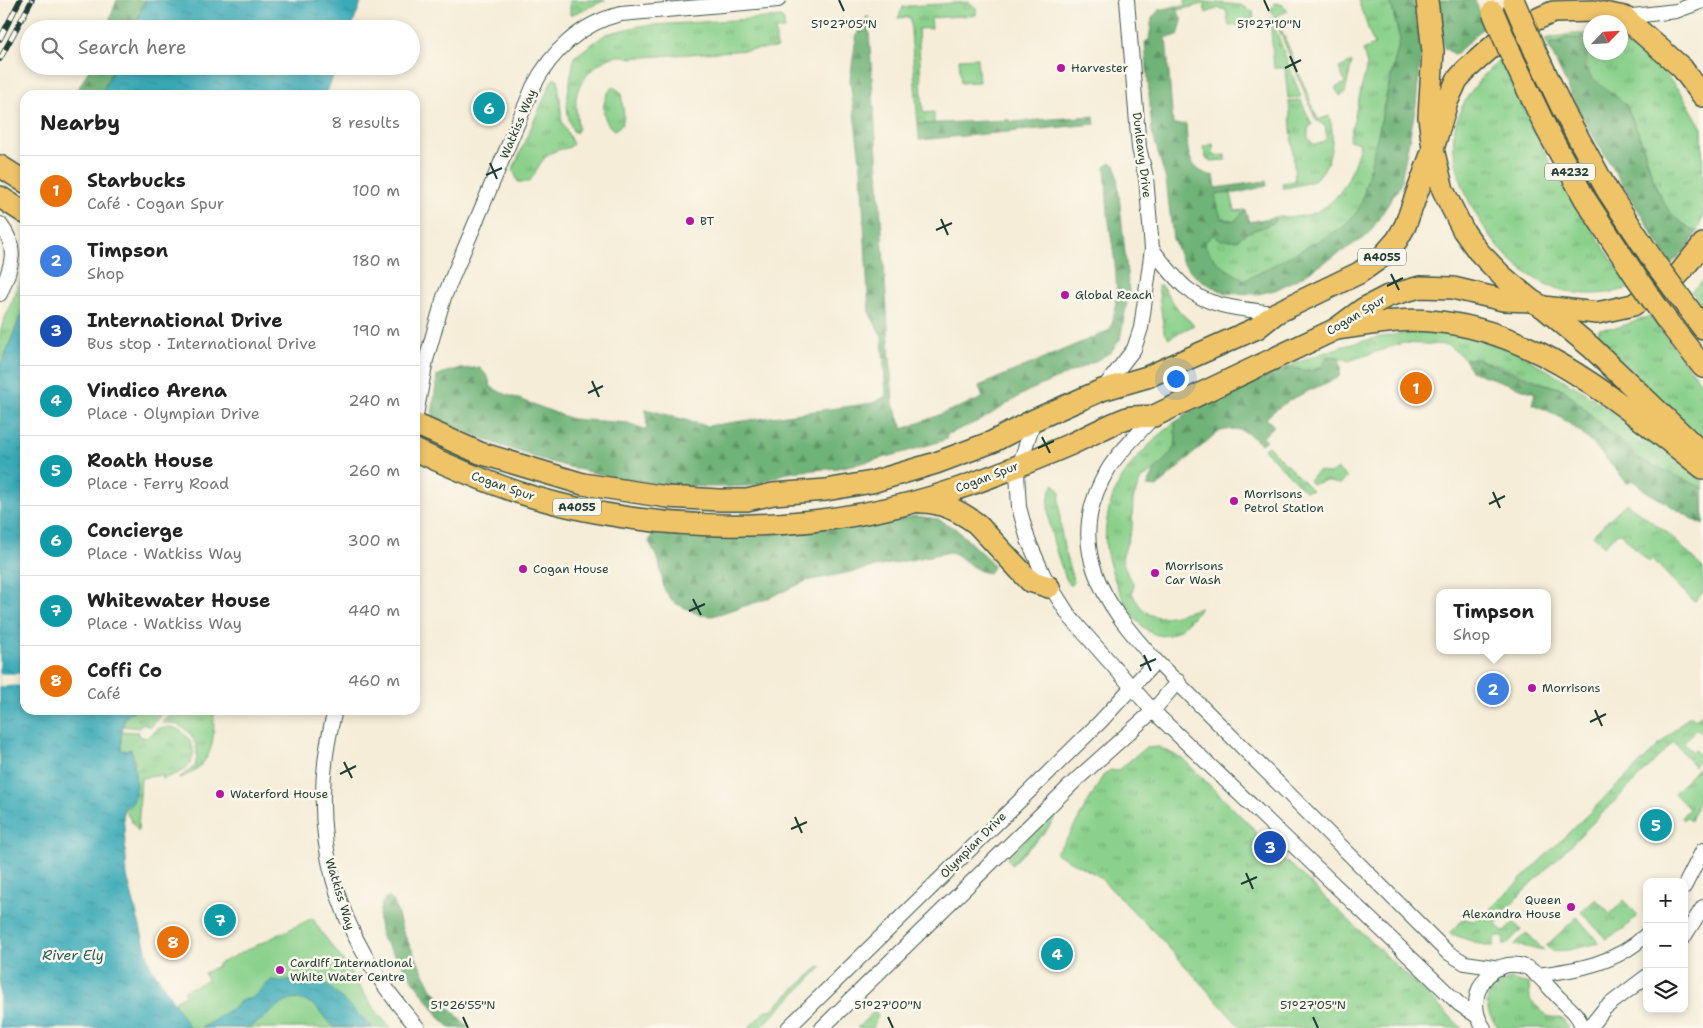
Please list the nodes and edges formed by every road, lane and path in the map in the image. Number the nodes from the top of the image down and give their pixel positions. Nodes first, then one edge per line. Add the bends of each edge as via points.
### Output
1 (778, 0) edge
2 (1127, 0) edge
3 (1427, 0) edge
4 (1602, 0) edge
5 (1514, 1) edge
6 (1703, 1) edge
7 (1491, 6) edge
8 (1616, 15) edge
9 (1620, 15) edge
10 (1628, 15) edge
11 (1628, 22) edge
12 (1703, 96) edge
13 (1433, 149) junction
14 (0, 166) edge
15 (20, 179) edge
16 (0, 197) edge
17 (20, 210) edge
18 (0, 224) edge
19 (1703, 244) edge
20 (1152, 249) junction
21 (0, 294) edge
22 (1537, 304) junction
23 (1276, 313) junction
24 (1703, 328) edge
25 (1336, 329) junction
26 (1703, 367) edge
27 (1102, 390) junction
28 (420, 394) edge
29 (1154, 416) junction
30 (1034, 420) junction
31 (420, 424) edge
32 (420, 452) edge
33 (1703, 454) edge
34 (1019, 465) junction
35 (1703, 468) edge
36 (901, 505) junction
37 (1049, 587) junction
38 (1156, 661) junction
39 (1178, 682) junction
40 (1132, 689) junction
41 (1153, 711) junction
42 (334, 715) edge
43 (1703, 850) edge
44 (1688, 879) edge
45 (1703, 907) edge
46 (1688, 931) edge
47 (1643, 937) edge
48 (1500, 968) junction
49 (1536, 975) junction
50 (1643, 979) edge
51 (1480, 1022) edge
52 (418, 1028) edge
53 (788, 1028) edge
54 (822, 1028) edge
55 (1582, 1028) edge
56 (1589, 1028) edge

1 - 28 street, Watkiss Way via 607,17 567,42 548,62 533,87 444,297 427,354
2 - 20 street, Dunleavy Drive via 1139,148 1146,177
3 - 13 main road via 1433,51 1429,116
4 - 9 main road
5 - 24 main road, A4232, bridge via 1564,110 1607,190
6 - 10 street via 1676,11
7 - 26 main road, A4232, bridge via 1514,61 1585,199 1636,277
8 - 13 main road, Cogan Spur via 1594,11 1553,12 1510,30 1458,80 1441,117
11 - 12 main road via 1682,68
13 - 22 main road via 1444,190 1463,230 1478,251
13 - 23 main road, Cogan Spur / A4055 via 1405,226 1387,252 1359,273
14 - 15 main road
16 - 17 main road
18 - 21 street via 12,244 12,252
19 - 22 main road, Cogan Spur via 1679,274 1633,305 1597,313
20 - 23 street via 1184,286 1202,299 1224,307
20 - 27 street, Dunleavy Drive via 1134,349
22 - 25 main road, Cogan Spur / A4055 via 1453,288 1420,287 1388,296
22 - 33 main road via 1592,348
23 - 27 main road, Cogan Spur / A4055 via 1257,328 1147,377
25 - 29 main road, Cogan Spur / A4055
25 - 35 main road via 1430,320 1469,326 1515,340 1585,380
27 - 30 main road, Cogan Spur / A4055
29 - 34 main road, Cogan Spur / A4055 via 1129,418
29 - 38 street via 1126,446 1099,487 1089,543 1095,574 1104,596 1127,630
30 - 31 main road, Cogan Spur / A4055 via 992,442 901,475 846,487 773,494 747,500 667,497 583,484 480,452
30 - 34 street
32 - 36 main road, Cogan Spur / A4055 via 478,478 534,497 621,516 669,522 748,524 825,518
34 - 36 main road, Cogan Spur / A4055 via 954,490
34 - 37 street via 1016,491 1022,520
36 - 37 main road via 936,503 961,513 977,524 1030,581
37 - 40 street via 1070,617
38 - 39 street
38 - 40 street, Olympian Drive
39 - 41 street, Olympian Drive
39 - 48 street via 1447,952 1465,963
40 - 41 street
40 - 53 street, Olympian Drive
41 - 51 street
41 - 54 street, Olympian Drive via 1076,780
42 - 52 street, Watkiss Way via 322,799 324,835 332,874 349,926 368,964
43 - 44 street
45 - 46 street
47 - 49 street via 1604,961 1578,970
48 - 49 street via 1515,965
48 - 51 street via 1480,984 1475,1001
49 - 55 street via 1576,1014
50 - 56 street via 1605,1008

